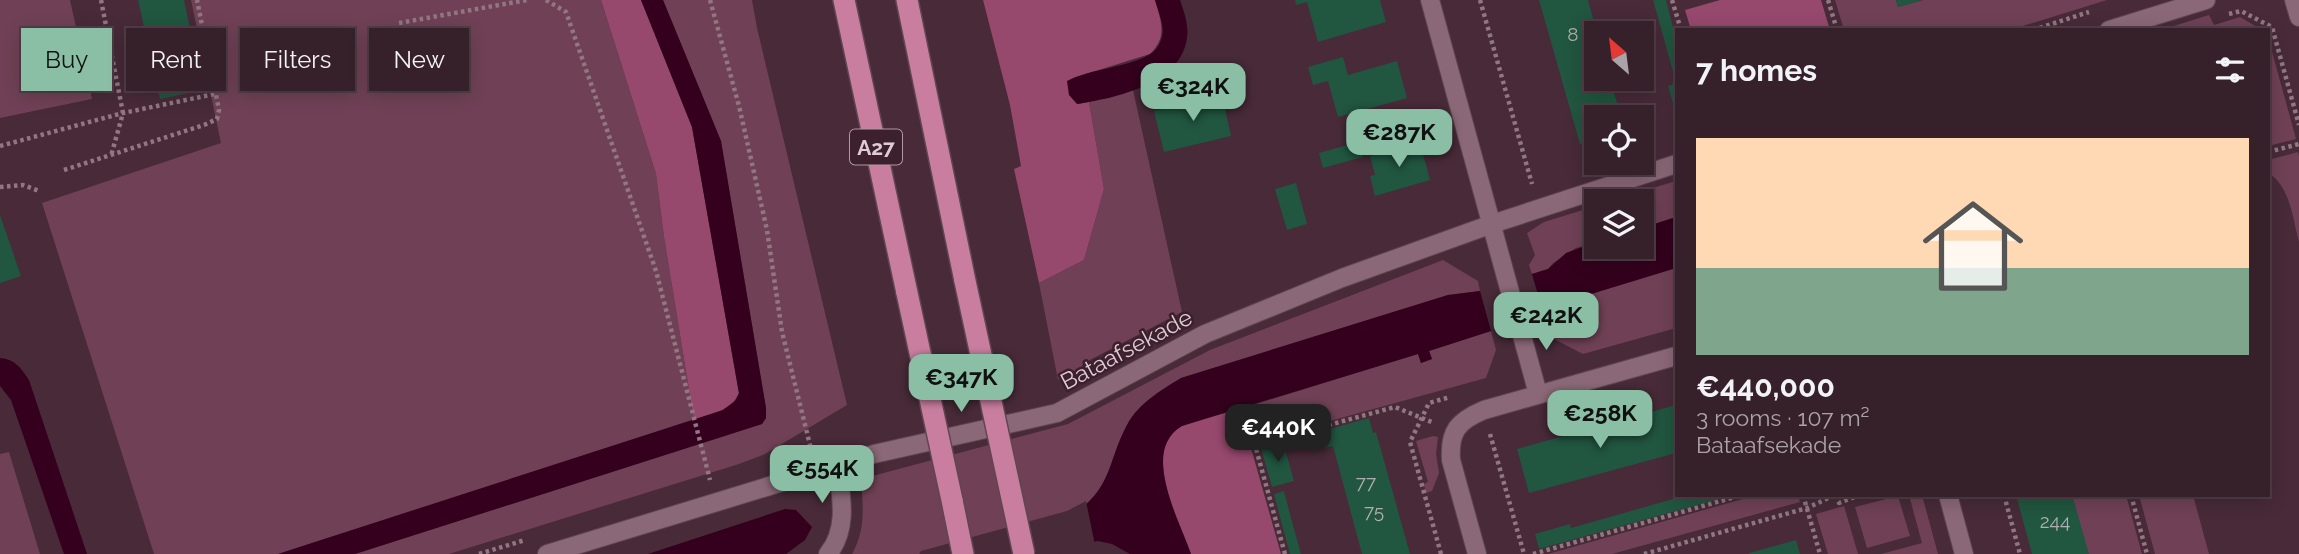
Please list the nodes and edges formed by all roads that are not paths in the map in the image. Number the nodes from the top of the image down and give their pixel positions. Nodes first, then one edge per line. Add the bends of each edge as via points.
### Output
1 (844, 0) edge
2 (906, 0) edge
3 (1430, 0) edge
4 (2206, 0) edge
5 (2294, 0) edge
6 (2299, 17) edge
7 (2115, 28) edge
8 (1675, 164) edge
9 (1492, 224) junction
10 (1675, 356) edge
11 (1538, 394) junction
12 (837, 464) junction
13 (1949, 497) edge
14 (547, 554) edge
15 (828, 554) edge
16 (963, 554) edge
17 (1024, 554) edge
18 (1476, 554) edge
19 (1964, 554) edge

1 - 16 highway, A27, bridge
2 - 17 highway, A27, bridge
3 - 9 street
4 - 7 street
5 - 6 street
8 - 9 street, Bataafsekade
9 - 11 street
9 - 12 street, Bataafsekade via 1205,334 1057,413
10 - 11 street
11 - 18 street via 1484,410 1466,418 1454,431 1451,460
12 - 14 street, Bataafsekade
12 - 15 street via 842,524
13 - 19 street

